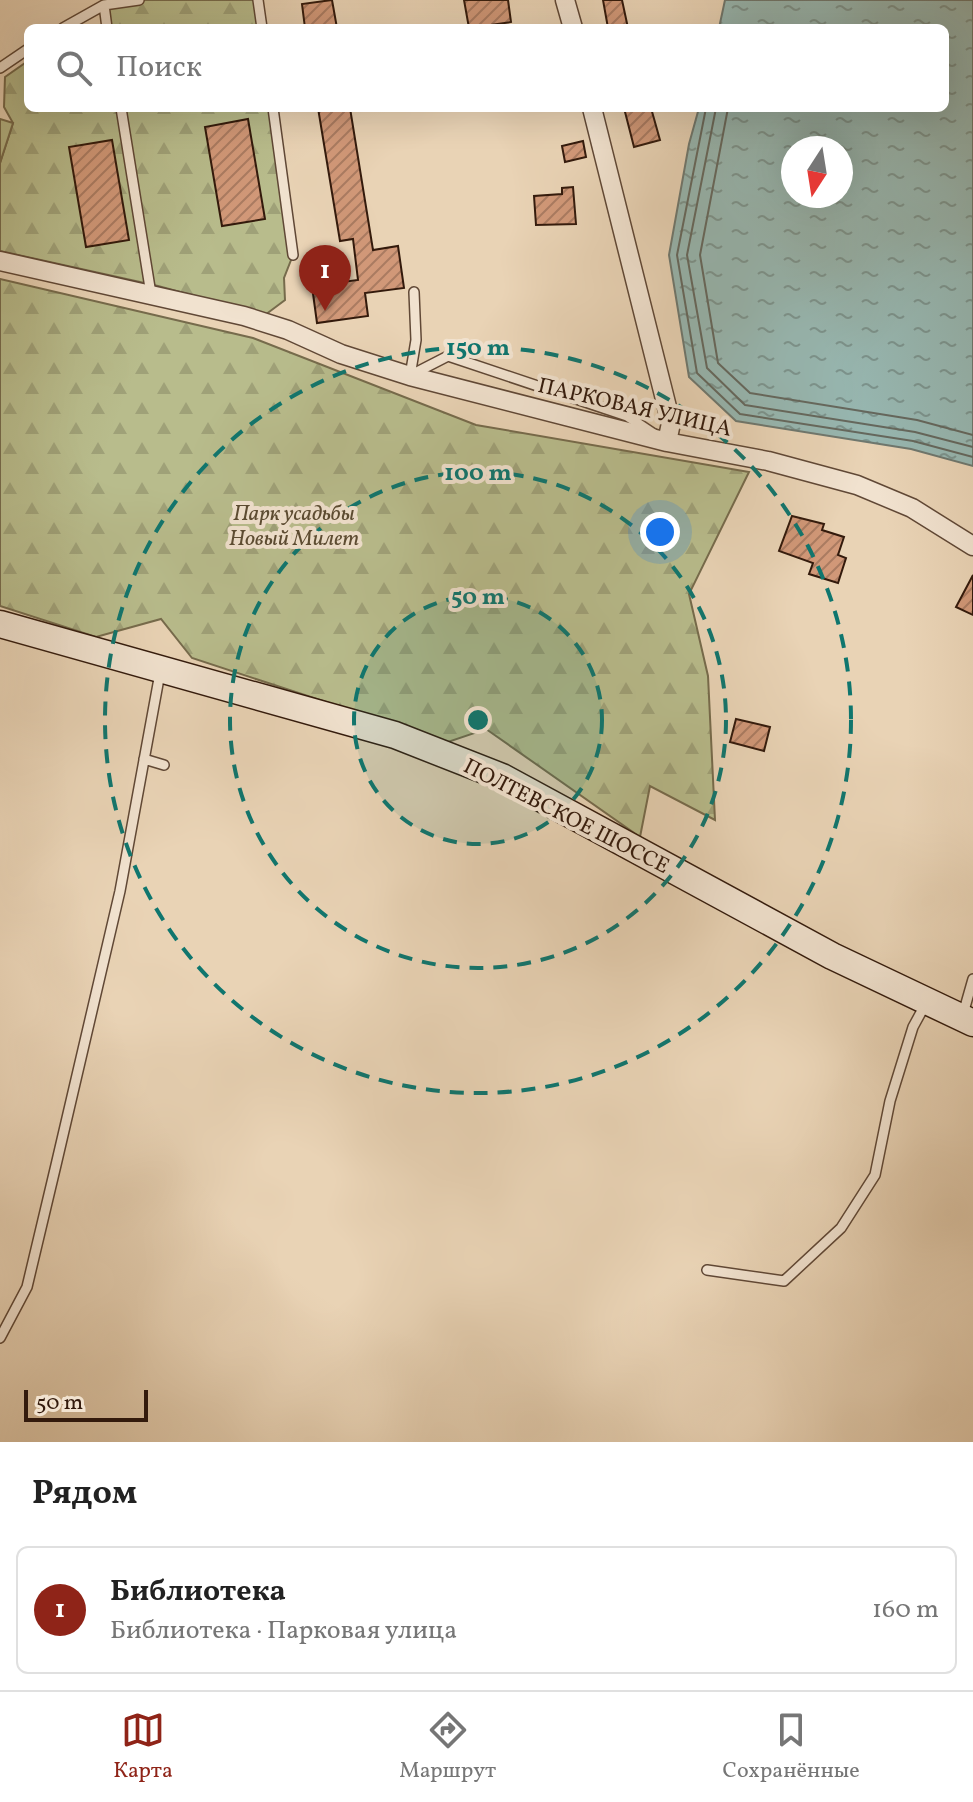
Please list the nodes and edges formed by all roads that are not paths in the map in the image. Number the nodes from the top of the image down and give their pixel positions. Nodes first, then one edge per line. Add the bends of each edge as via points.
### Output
1 (139, 0) edge
2 (258, 0) edge
3 (565, 0) edge
4 (104, 5) junction
5 (70, 24) edge
6 (106, 24) edge
7 (261, 24) edge
8 (572, 24) edge
9 (24, 52) edge
10 (0, 68) edge
11 (122, 112) edge
12 (274, 112) edge
13 (593, 112) edge
14 (293, 255) dead end
15 (0, 261) edge
16 (414, 292) dead end
17 (151, 294) junction
18 (410, 376) junction
19 (667, 442) junction
20 (973, 546) edge
21 (0, 624) edge
22 (161, 670) junction
23 (144, 759) junction
24 (164, 765) dead end
25 (973, 979) edge
26 (926, 1002) junction
27 (967, 1020) edge
28 (707, 1270) dead end
29 (0, 1338) edge

1 - 4 lane
2 - 7 lane
3 - 8 street
4 - 5 lane
4 - 6 lane
9 - 10 lane
11 - 17 lane
12 - 14 lane
13 - 19 street via 671,423
15 - 17 street, ПАРКОВАЯ УЛИЦА
16 - 18 lane via 416,340
17 - 18 street, ПАРКОВАЯ УЛИЦА via 244,316
18 - 19 street, ПАРКОВАЯ УЛИЦА
18 - 19 lane via 448,356 627,416
19 - 20 street, ПАРКОВАЯ УЛИЦА via 768,461 867,489 912,508
21 - 22 street, ПОЛТЕВСКОЕ ШОССЕ
22 - 23 lane
22 - 26 street, ПОЛТЕВСКОЕ ШОССЕ via 395,735 502,777
23 - 24 lane
23 - 29 lane via 120,891 27,1287
25 - 27 lane
26 - 27 street, ПОЛТЕВСКОЕ ШОССЕ
26 - 28 lane via 890,1101 875,1175 841,1228 784,1281

